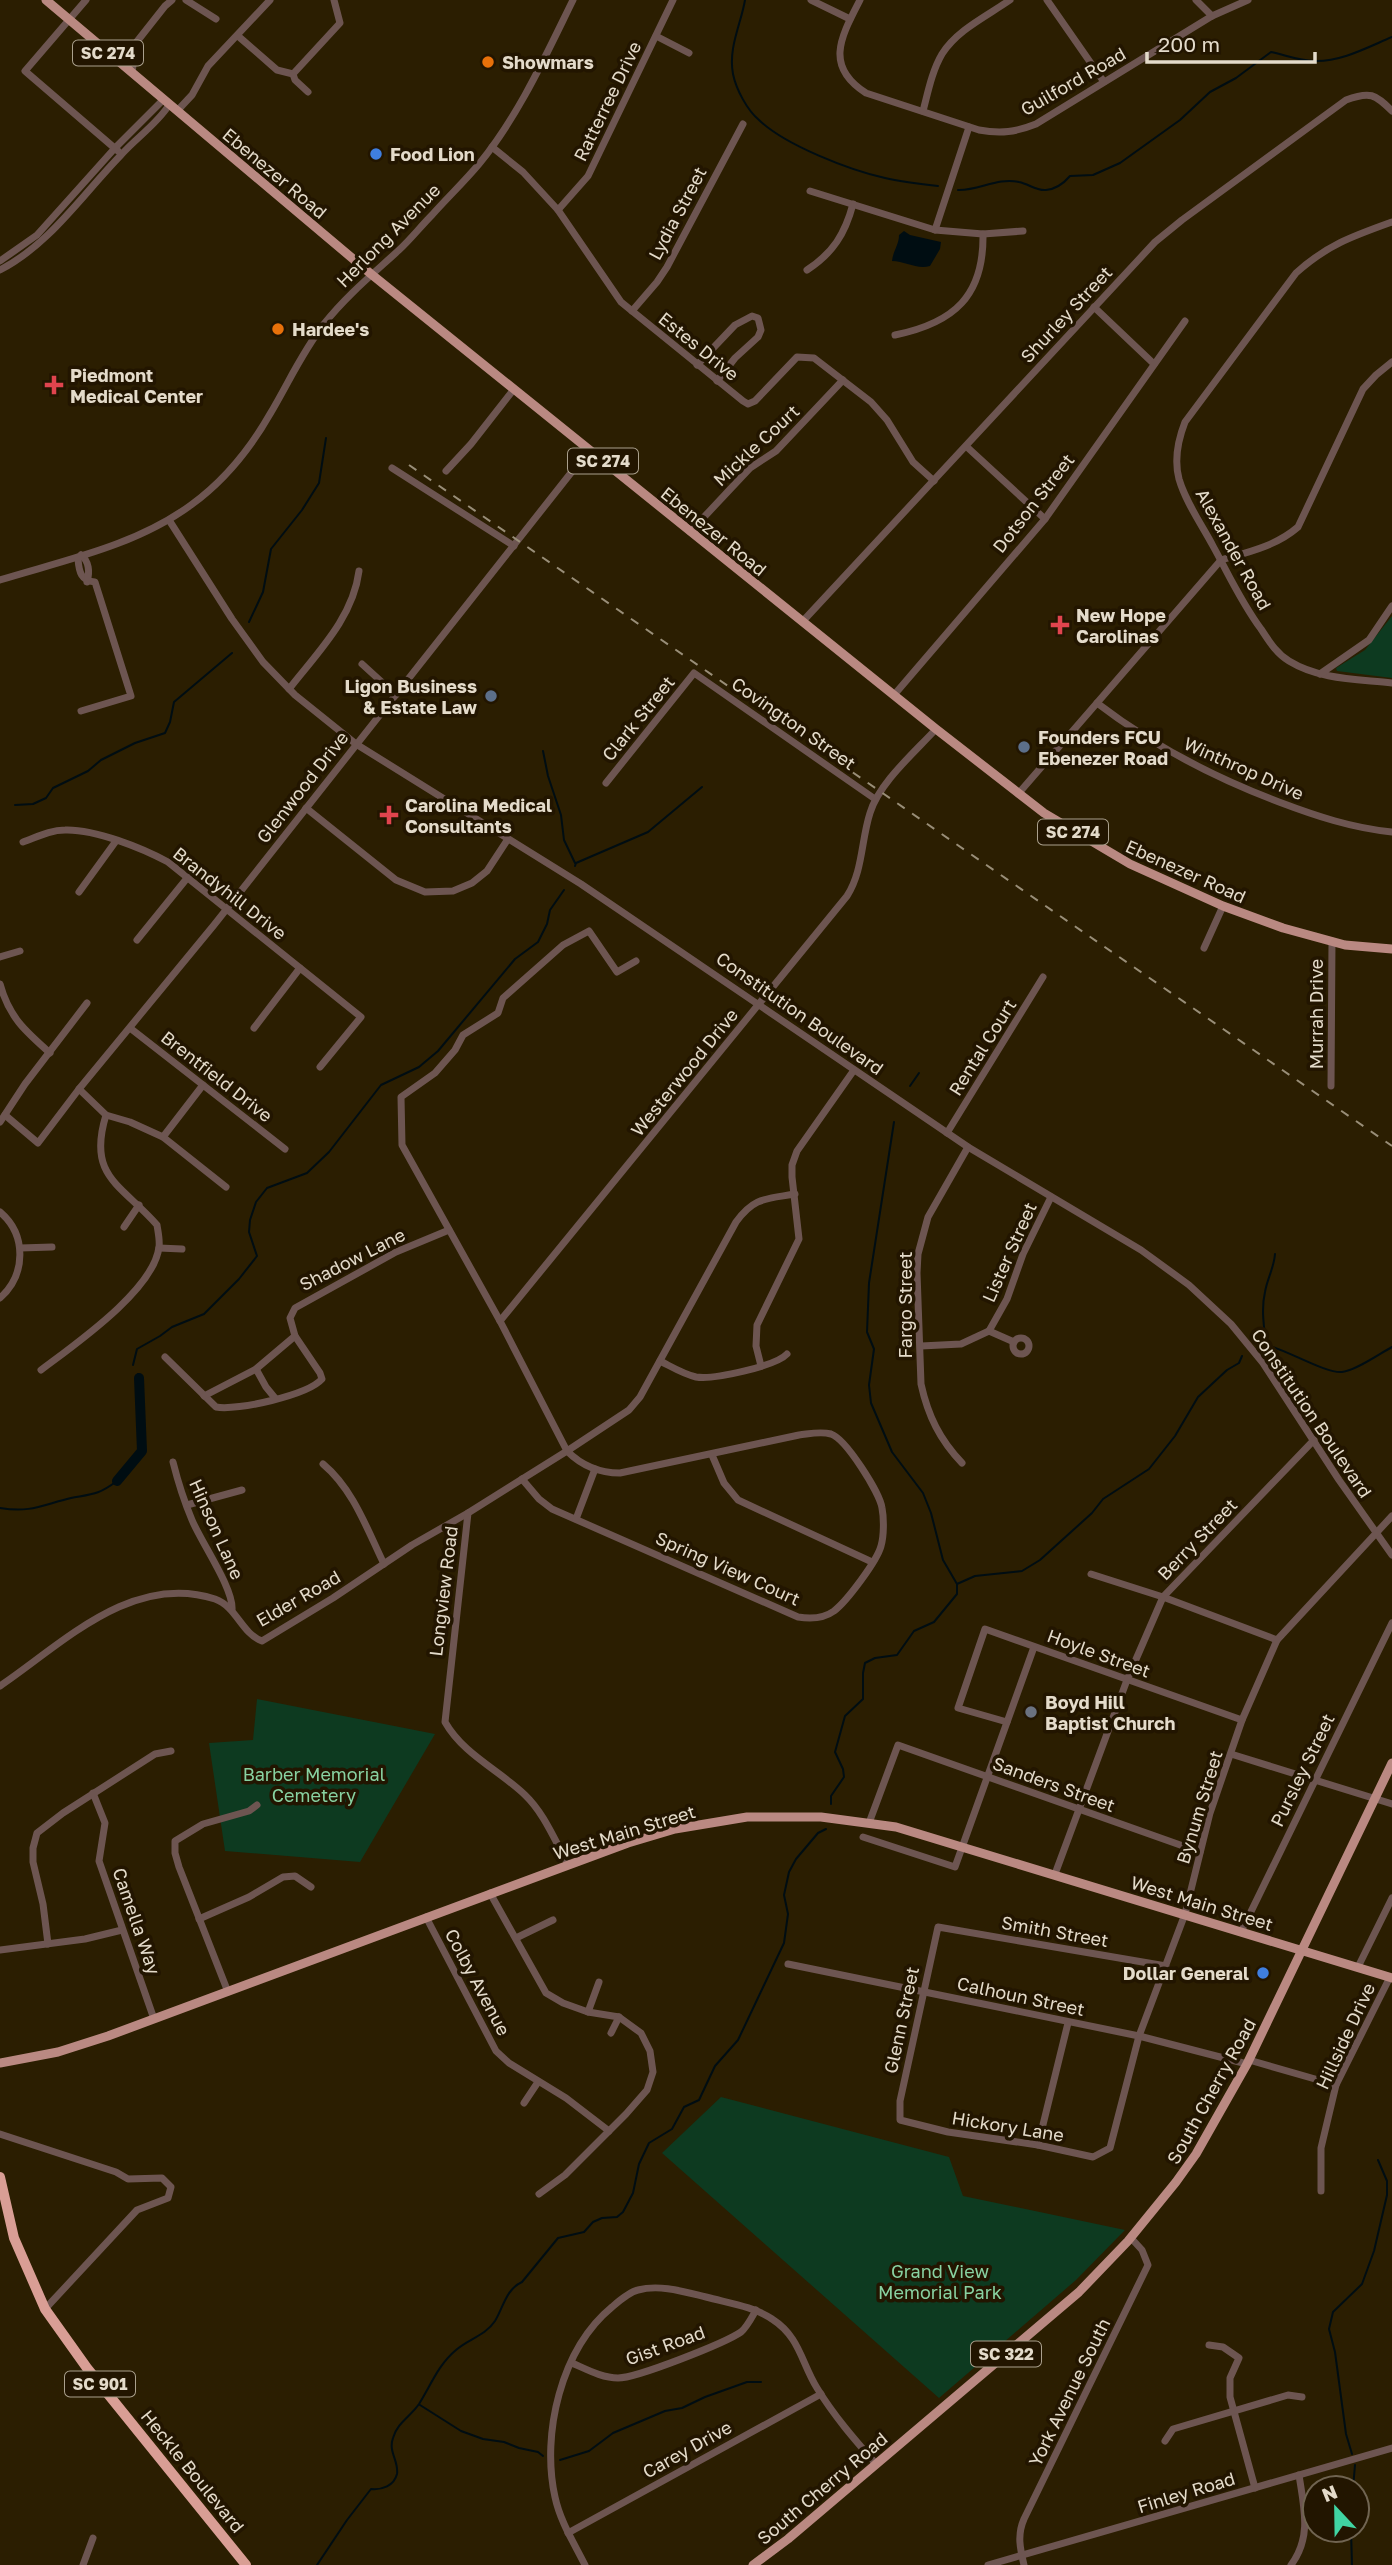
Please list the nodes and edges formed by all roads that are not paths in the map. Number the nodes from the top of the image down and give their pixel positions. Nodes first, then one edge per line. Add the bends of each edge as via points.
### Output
1 (46, 0) edge
2 (86, 0) edge
3 (172, 0) edge
4 (186, 0) edge
5 (270, 0) edge
6 (334, 0) edge
7 (573, 0) edge
8 (673, 0) edge
9 (811, 0) edge
10 (860, 0) edge
11 (1010, 0) edge
12 (1047, 0) edge
13 (1196, 0) edge
14 (1248, 0) edge
15 (1212, 16) junction
16 (216, 19) dead end
17 (850, 19) junction
18 (69, 20) junction
19 (238, 36) junction
20 (656, 36) junction
21 (137, 44) junction
22 (689, 53) dead end
23 (120, 63) junction
24 (132, 73) junction
25 (293, 74) junction
26 (1104, 82) junction
27 (308, 92) dead end
28 (170, 105) junction
29 (923, 111) junction
30 (1392, 111) edge
31 (743, 124) dead end
32 (969, 127) junction
33 (492, 147) junction
34 (118, 151) junction
35 (810, 191) dead end
36 (73, 202) junction
37 (853, 204) junction
38 (558, 210) junction
39 (1392, 222) edge
40 (935, 230) junction
41 (1023, 231) dead end
42 (983, 234) junction
43 (0, 261) edge
44 (0, 270) edge
45 (807, 270) dead end
46 (371, 275) junction
47 (1094, 307) junction
48 (632, 311) junction
49 (1185, 321) dead end
50 (895, 335) dead end
51 (1392, 362) edge
52 (1154, 363) junction
53 (697, 365) junction
54 (843, 380) junction
55 (717, 381) junction
56 (514, 389) junction
57 (967, 447) junction
58 (589, 450) junction
59 (393, 468) dead end
60 (446, 471) dead end
61 (934, 481) junction
62 (1045, 519) junction
63 (169, 520) junction
64 (690, 532) junction
65 (514, 547) junction
66 (80, 555) junction
67 (1221, 560) junction
68 (359, 571) dead end
69 (0, 580) edge
70 (1392, 606) edge
71 (803, 621) junction
72 (362, 664) dead end
73 (694, 673) joint
74 (1320, 674) junction
75 (1392, 683) edge
76 (289, 689) junction
77 (396, 695) junction
78 (894, 695) junction
79 (1097, 703) junction
80 (81, 711) dead end
81 (936, 729) junction
82 (356, 744) junction
83 (606, 783) dead end
84 (1018, 794) junction
85 (875, 799) junction
86 (306, 808) junction
87 (1392, 832) edge
88 (508, 839) junction
89 (116, 841) junction
90 (23, 842) dead end
91 (188, 877) junction
92 (79, 892) dead end
93 (1223, 906) junction
94 (225, 908) junction
95 (137, 940) dead end
96 (1332, 942) junction
97 (1204, 948) dead end
98 (1392, 949) edge
99 (20, 951) dead end
100 (0, 957) edge
101 (636, 961) dead end
102 (300, 968) junction
103 (1043, 977) dead end
104 (0, 984) edge
105 (2, 999) edge
106 (87, 1003) dead end
107 (760, 1004) junction
108 (130, 1028) junction
109 (254, 1028) dead end
110 (50, 1053) junction
111 (320, 1066) dead end
112 (854, 1070) junction
113 (203, 1085) junction
114 (1331, 1086) dead end
115 (79, 1089) junction
116 (106, 1115) junction
117 (3, 1119) edge
118 (947, 1133) junction
119 (163, 1137) junction
120 (968, 1147) junction
121 (285, 1149) dead end
122 (226, 1187) dead end
123 (795, 1194) junction
124 (1051, 1197) junction
125 (139, 1205) junction
126 (0, 1212) edge
127 (124, 1227) dead end
128 (449, 1230) junction
129 (52, 1247) dead end
130 (20, 1248) junction
131 (159, 1248) junction
132 (182, 1249) dead end
133 (0, 1297) edge
134 (500, 1321) junction
135 (989, 1331) junction
136 (295, 1336) junction
137 (1014, 1342) dead end
138 (921, 1346) junction
139 (787, 1354) dead end
140 (165, 1357) dead end
141 (660, 1361) junction
142 (761, 1366) junction
143 (256, 1369) junction
144 (41, 1370) dead end
145 (204, 1396) junction
146 (275, 1398) junction
147 (1314, 1440) junction
148 (566, 1451) junction
149 (712, 1455) junction
150 (173, 1462) dead end
151 (962, 1463) dead end
152 (324, 1464) dead end
153 (595, 1469) junction
154 (522, 1479) junction
155 (243, 1489) dead end
156 (187, 1505) junction
157 (468, 1513) junction
158 (1392, 1516) edge
159 (576, 1519) junction
160 (1376, 1535) junction
161 (1392, 1555) edge
162 (872, 1562) junction
163 (384, 1564) junction
164 (1091, 1574) dead end
165 (1163, 1597) junction
166 (232, 1610) junction
167 (1392, 1623) edge
168 (1277, 1640) junction
169 (1034, 1647) junction
170 (1126, 1680) junction
171 (0, 1686) edge
172 (1242, 1720) junction
173 (1007, 1722) junction
174 (171, 1751) dead end
175 (1231, 1754) junction
176 (1392, 1763) edge
177 (988, 1776) junction
178 (1314, 1780) junction
179 (93, 1793) junction
180 (1375, 1798) junction
181 (1392, 1804) edge
182 (257, 1805) dead end
183 (1080, 1808) junction
184 (869, 1823) junction
185 (863, 1837) dead end
186 (963, 1846) junction
187 (1199, 1852) junction
188 (568, 1864) junction
189 (1055, 1874) junction
190 (310, 1887) dead end
191 (490, 1893) junction
192 (1392, 1898) edge
193 (1185, 1914) junction
194 (426, 1917) junction
195 (199, 1919) junction
196 (553, 1920) dead end
197 (938, 1927) joint
198 (122, 1930) junction
199 (1241, 1931) junction
200 (516, 1938) junction
201 (48, 1944) junction
202 (0, 1950) edge
203 (1301, 1950) junction
204 (788, 1964) dead end
205 (1166, 1966) junction
206 (1358, 1967) junction
207 (1391, 1977) edge
208 (599, 1982) dead end
209 (228, 1992) junction
210 (922, 1992) junction
211 (589, 2012) junction
212 (619, 2017) junction
213 (154, 2019) junction
214 (1068, 2023) junction
215 (611, 2033) dead end
216 (1139, 2036) junction
217 (1248, 2062) junction
218 (0, 2063) edge
219 (538, 2082) junction
220 (1336, 2085) junction
221 (524, 2103) dead end
222 (900, 2120) joint
223 (609, 2131) junction
224 (0, 2134) edge
225 (1038, 2145) junction
226 (1110, 2148) joint
227 (0, 2177) edge
228 (1321, 2191) dead end
229 (539, 2194) dead end
230 (1131, 2238) junction
231 (45, 2309) junction
232 (756, 2310) junction
233 (1209, 2345) dead end
234 (572, 2363) junction
235 (821, 2393) junction
236 (1302, 2397) dead end
237 (1233, 2412) junction
238 (1165, 2441) dead end
239 (1392, 2448) edge
240 (876, 2464) junction
241 (1299, 2475) junction
242 (1255, 2488) junction
243 (568, 2533) junction
244 (93, 2538) dead end
245 (1022, 2556) junction
246 (83, 2565) edge
247 (246, 2565) edge
248 (585, 2565) edge
249 (753, 2565) edge
250 (988, 2565) edge
251 (1024, 2565) edge
252 (1290, 2565) edge

1 - 18 main road, Ebenezer Road / SC 274
2 - 18 street
3 - 21 street
4 - 16 street
5 - 19 street
6 - 25 street via 340,23
7 - 33 street, Herlong Avenue via 535,78
8 - 20 street, Ratterree Drive
9 - 17 street
10 - 17 street, Guilford Road
11 - 29 street via 953,41 942,55
12 - 26 street
13 - 15 street
14 - 15 street, Guilford Road
15 - 26 street, Guilford Road
17 - 29 street, Guilford Road via 838,50 841,68 851,83 866,93
18 - 23 main road, Ebenezer Road / SC 274
18 - 34 street via 25,71
19 - 25 street via 277,70
19 - 28 street via 208,66 192,95
20 - 22 street
20 - 38 street, Ratterree Drive via 587,176
21 - 23 street
21 - 24 street
23 - 24 main road, Ebenezer Road / SC 274
24 - 28 main road, Ebenezer Road / SC 274
25 - 27 street
26 - 32 street, Guilford Road via 1017,132
28 - 34 street
28 - 46 main road, Ebenezer Road / SC 274
29 - 32 street, Guilford Road
30 - 47 street, Shurley Street via 1378,97 1363,94 1346,100 1155,242
31 - 48 street, Lydia Street via 667,267
32 - 40 street
33 - 38 street, Estes Drive
33 - 46 street, Herlong Avenue
34 - 36 street
35 - 37 street
36 - 43 street
36 - 44 street via 41,242
37 - 40 street
37 - 45 street via 840,240
38 - 48 street, Estes Drive via 607,284
39 - 67 street, Alexander Road via 1343,239 1311,260 1185,422 1179,439 1179,478
40 - 42 street
41 - 42 street
42 - 50 street via 979,274 959,307 933,325
46 - 56 main road, Ebenezer Road / SC 274
46 - 63 street, Herlong Avenue via 325,323 237,462
47 - 52 street
47 - 57 street, Shurley Street
48 - 53 street, Estes Drive
49 - 52 street, Dotson Street
51 - 67 street via 1363,389 1298,527 1269,546
52 - 62 street, Dotson Street
53 - 55 street, Estes Drive
53 - 55 street via 735,325 752,316 758,318 758,337
54 - 55 street, Estes Drive via 814,358 797,358 748,404
54 - 61 street, Estes Drive via 871,402 913,462
54 - 64 street, Mickle Court
56 - 58 main road, Ebenezer Road / SC 274
56 - 60 street
57 - 61 street, Shurley Street
57 - 62 street
58 - 64 main road, Ebenezer Road / SC 274
58 - 65 street, Glenwood Drive
59 - 65 street
61 - 71 street, Shurley Street
62 - 78 street, Dotson Street
63 - 66 street, Herlong Avenue
63 - 76 street, Constitution Boulevard via 248,643
64 - 71 main road, Ebenezer Road / SC 274
65 - 77 street, Glenwood Drive
66 - 69 street, Herlong Avenue
66 - 80 street via 82,577 95,582 131,696
67 - 74 street, Alexander Road via 1238,597 1274,649
67 - 79 street
68 - 76 street via 345,616
70 - 74 street via 1369,640
71 - 78 main road, Ebenezer Road / SC 274
72 - 77 street
73 - 83 street, Clark Street
73 - 85 street, Covington Street
74 - 75 street, Alexander Road
76 - 82 street, Constitution Boulevard
77 - 82 street, Glenwood Drive
78 - 81 main road, Ebenezer Road / SC 274
79 - 84 street
79 - 87 street, Winthrop Drive via 1165,750 1230,783 1332,821
81 - 84 main road, Ebenezer Road / SC 274
81 - 85 street, Westerwood Drive
82 - 86 street, Glenwood Drive
82 - 88 street, Constitution Boulevard
84 - 93 main road, Ebenezer Road / SC 274 via 1101,848
85 - 107 street, Westerwood Drive via 853,888
86 - 88 street via 396,880 425,892 453,891 472,883 487,872
86 - 94 street, Glenwood Drive
88 - 107 street, Constitution Boulevard
89 - 90 street, Brandyhill Drive via 100,834 63,830
89 - 91 street, Brandyhill Drive via 149,851
89 - 92 street
91 - 94 street, Brandyhill Drive
91 - 95 street
93 - 96 main road, Ebenezer Road / SC 274
93 - 97 street
94 - 102 street, Brandyhill Drive
94 - 108 street, Glenwood Drive
96 - 98 main road, Ebenezer Road / SC 274
96 - 114 street, Murrah Drive
99 - 100 street
101 - 128 street via 617,972 589,931 563,945 503,998 498,1013 466,1033 435,1073 402,1094 402,1145
102 - 109 street
102 - 111 street, Brandyhill Drive via 360,1017
103 - 118 street, Rental Court
104 - 105 street
105 - 110 street via 16,1021
106 - 110 street
107 - 112 street, Constitution Boulevard
107 - 134 street, Westerwood Drive
108 - 113 street, Brentfield Drive
108 - 115 street, Glenwood Drive
110 - 117 street
112 - 118 street, Constitution Boulevard
112 - 123 street via 797,1151 792,1165
113 - 119 street
113 - 121 street, Brentfield Drive
115 - 116 street
115 - 117 street, Glenwood Drive via 38,1143
116 - 119 street
116 - 125 street via 99,1139 102,1164 108,1177
118 - 120 street, Constitution Boulevard
119 - 122 street
120 - 124 street, Constitution Boulevard
120 - 138 street, Fargo Street via 940,1193 922,1235 917,1273
123 - 141 street via 747,1206
123 - 142 street via 799,1239 757,1325
124 - 135 street, Lister Street
124 - 147 street, Constitution Boulevard via 1141,1250 1206,1299 1250,1346
125 - 127 street
125 - 131 street via 158,1226
126 - 130 street via 16,1231
128 - 134 street
128 - 136 street, Shadow Lane via 396,1252 303,1302 290,1318
129 - 130 street
130 - 133 street via 17,1276
131 - 132 street
131 - 144 street via 141,1284 114,1312
134 - 148 street
135 - 137 street
135 - 138 street via 961,1344
136 - 143 street
136 - 146 street via 322,1379 316,1386
138 - 151 street, Fargo Street via 921,1384 931,1419
139 - 142 street
140 - 145 street
141 - 142 street via 699,1378
141 - 148 street via 629,1410
143 - 145 street
143 - 146 street
145 - 146 street via 225,1409
147 - 160 street, Constitution Boulevard
147 - 165 street, Berry Street
148 - 153 street, Spring View Court
148 - 154 street, Longview Road
149 - 153 street, Spring View Court via 620,1474
149 - 162 street via 724,1483 738,1500
149 - 162 street, Spring View Court via 818,1432 843,1441 883,1506 881,1546
150 - 156 street, Hinson Lane
152 - 163 street via 347,1492
153 - 159 street
154 - 157 street, Longview Road
154 - 159 street, Spring View Court via 539,1499
155 - 156 street
156 - 166 street, Hinson Lane via 228,1590
157 - 163 street, Elder Road
157 - 188 street, Longview Road via 445,1722 454,1738 526,1796
158 - 160 street, Bynum Street
159 - 162 street, Spring View Court via 798,1617 820,1618 834,1611
160 - 161 street, Constitution Boulevard
160 - 168 street, Bynum Street
163 - 166 street, Elder Road via 262,1641 242,1626
164 - 165 street
165 - 168 street
165 - 170 street, Berry Street
166 - 171 street, Elder Road via 216,1600 147,1596 97,1617
167 - 178 street, Pursley Street
168 - 172 street, Bynum Street
169 - 170 street, Hoyle Street
169 - 173 street
169 - 173 street, Hoyle Street via 985,1629 958,1708
170 - 172 street, Hoyle Street
170 - 183 street, Berry Street
172 - 175 street, Bynum Street
173 - 177 street
174 - 179 street via 155,1754
175 - 178 street
175 - 187 street, Bynum Street
176 - 180 main road, South Cherry Road
177 - 183 street, Sanders Street
177 - 184 street, Sanders Street via 898,1745
177 - 186 street
178 - 180 street
178 - 199 street, Pursley Street
179 - 198 street, Camella Way via 105,1823 99,1861
179 - 201 street via 37,1833 33,1848
180 - 181 street
180 - 203 main road, South Cherry Road
182 - 195 street via 203,1824 175,1841 179,1867
183 - 187 street, Sanders Street
183 - 189 street, Berry Street
184 - 186 main road, West Main Street
184 - 188 main road, West Main Street via 796,1816 722,1820 662,1833
185 - 186 street via 955,1867
186 - 189 main road, West Main Street
187 - 193 street, Bynum Street
188 - 191 main road, West Main Street
189 - 193 main road, West Main Street
190 - 195 street via 295,1876 283,1877
191 - 194 main road, West Main Street
191 - 200 street
192 - 206 street
193 - 199 main road, West Main Street
193 - 205 street, Bynum Street
194 - 209 main road, West Main Street
194 - 219 street, Colby Avenue via 496,2050
195 - 209 street
196 - 200 street
197 - 205 street, Smith Street
197 - 210 street, Glenn Street
198 - 201 street
198 - 213 street, Camella Way
199 - 203 main road, West Main Street
200 - 211 street via 546,1993
201 - 202 street
203 - 206 main road, West Main Street
203 - 217 main road, South Cherry Road / SC 322
204 - 210 street, Calhoun Street
205 - 216 street, Bynum Street
206 - 207 main road, West Main Street
207 - 220 street, Hillside Drive
208 - 211 street
209 - 213 main road, West Main Street
210 - 214 street, Calhoun Street
210 - 222 street, Glenn Street
211 - 212 street
212 - 215 street
212 - 223 street via 641,2033 653,2072 647,2090
213 - 218 main road, West Main Street via 70,2048
214 - 216 street, Calhoun Street
214 - 225 street
216 - 217 street, Calhoun Street
216 - 226 street, Bynum Street
217 - 220 street, Calhoun Street
217 - 230 main road, South Cherry Road / SC 322 via 1188,2165
219 - 221 street
219 - 223 street, Colby Avenue
220 - 228 street, Hillside Drive via 1321,2148
222 - 225 street, Hickory Lane
223 - 229 street
224 - 231 street via 128,2179 162,2178 171,2187 168,2199 137,2210
225 - 226 street, Hickory Lane via 1093,2157
227 - 231 highway, Heckle Boulevard / SC 901 via 14,2238
230 - 240 main road, South Cherry Road / SC 322 via 1079,2292
230 - 245 street, York Avenue South via 1148,2265 1019,2530
231 - 247 highway, Heckle Boulevard / SC 901
232 - 234 street, Gist Road via 743,2330 728,2339 636,2375 618,2378
232 - 234 street via 675,2289 638,2290 621,2298 590,2328
232 - 235 street via 773,2320 799,2347
233 - 237 street via 1240,2357 1229,2386
234 - 243 street via 557,2401 550,2449 555,2497
235 - 240 street
235 - 243 street, Carey Drive
236 - 237 street via 1288,2396
237 - 238 street via 1173,2429
237 - 242 street
239 - 241 street, Finley Road
240 - 249 main road, South Cherry Road / SC 322
241 - 242 street, Finley Road
241 - 252 street via 1305,2537
242 - 245 street, Finley Road
243 - 248 street
244 - 246 street
245 - 250 street, Finley Road
245 - 251 street, York Avenue South

